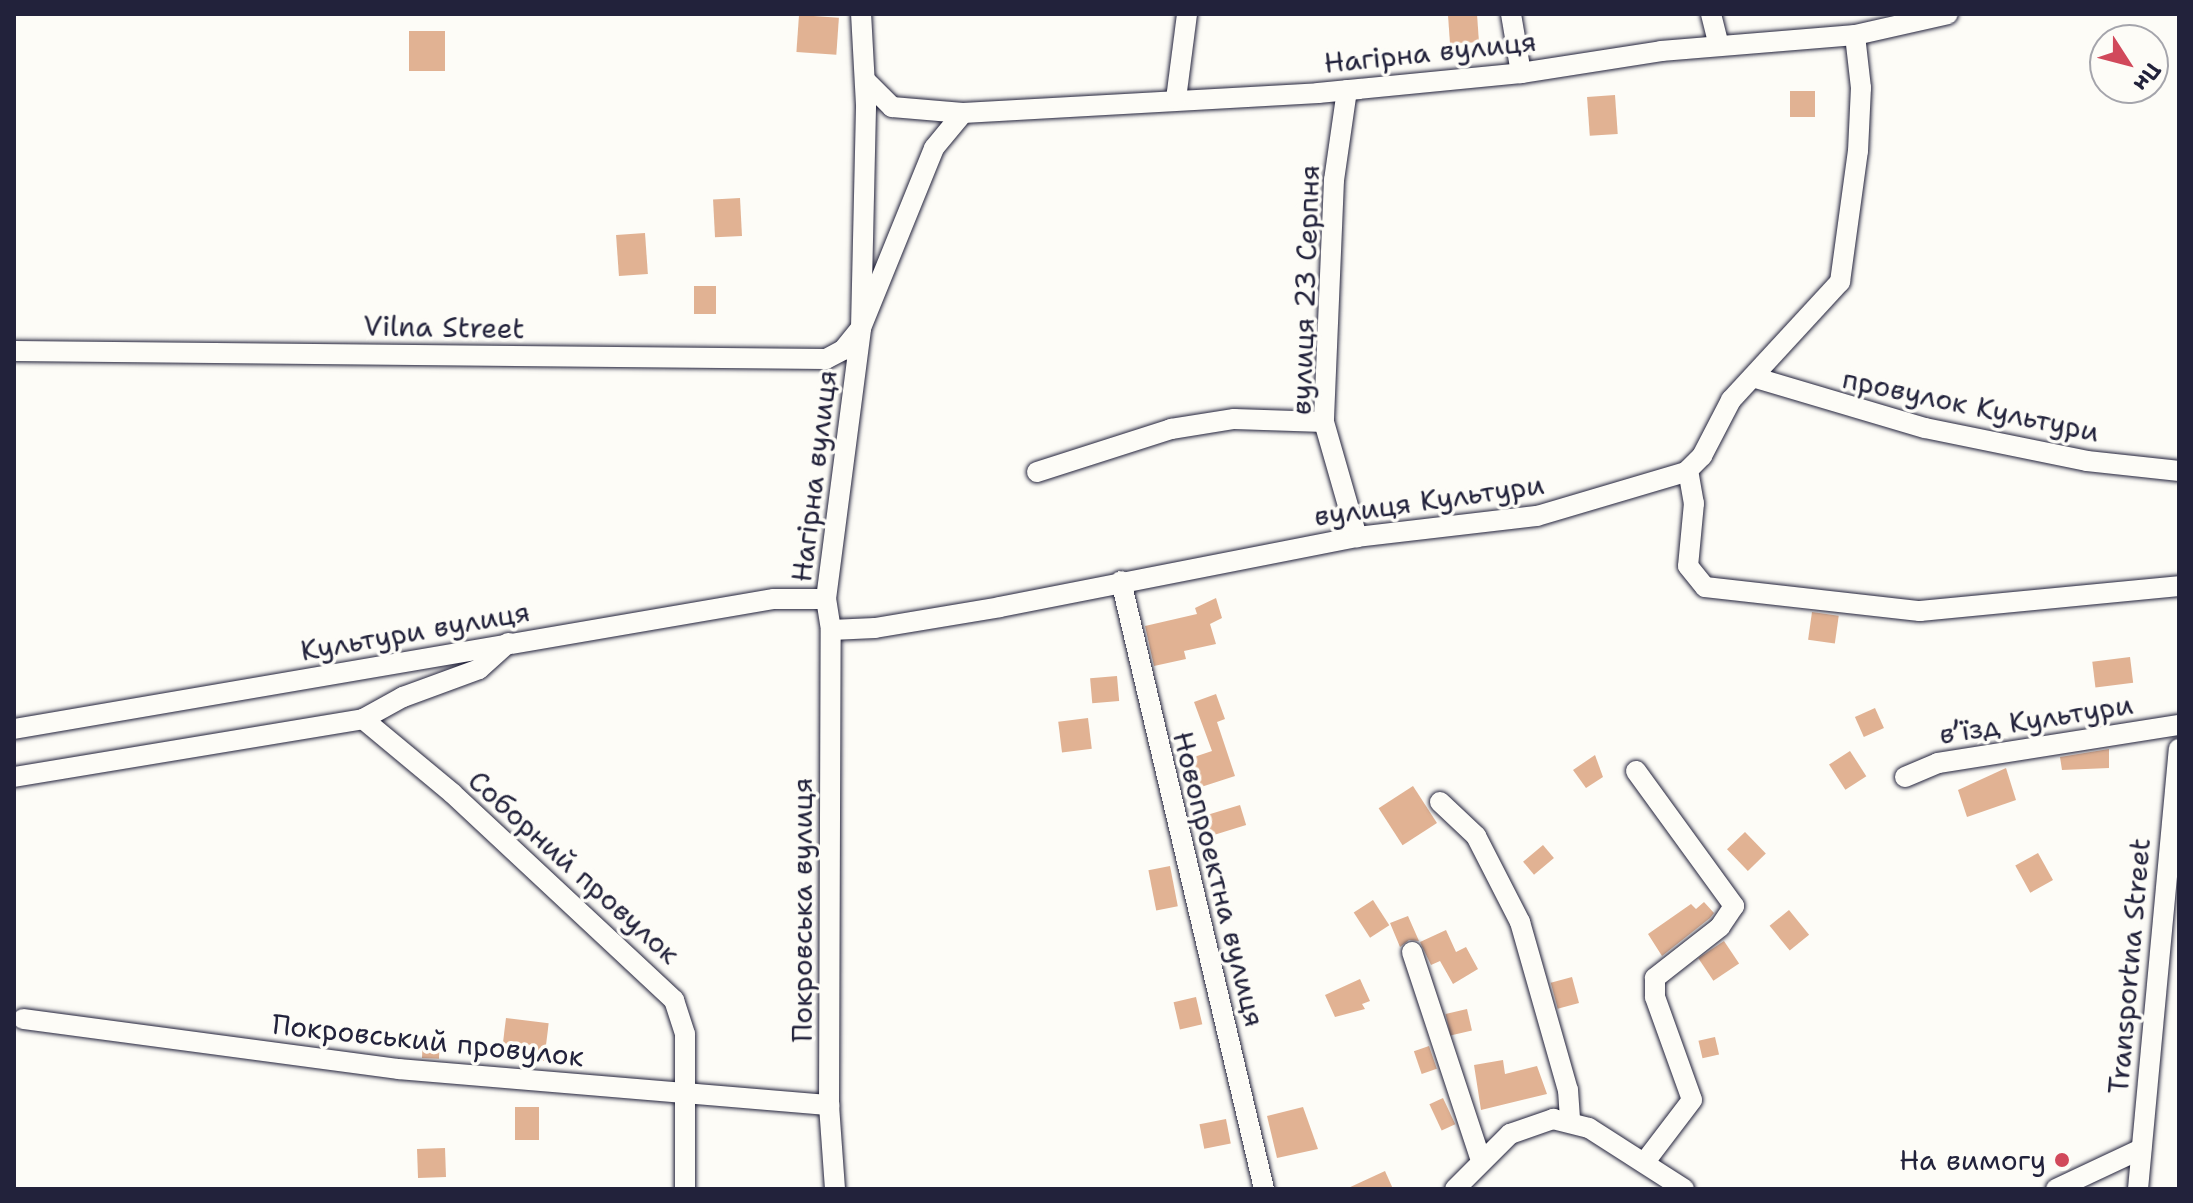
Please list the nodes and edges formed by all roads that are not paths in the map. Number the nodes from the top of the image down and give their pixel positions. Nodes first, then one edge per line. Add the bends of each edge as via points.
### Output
1 (861, 14) edge
2 (1187, 14) edge
3 (1511, 14) edge
4 (1711, 14) edge
5 (1948, 14) edge
6 (1855, 35) junction
7 (1719, 45) junction
8 (1521, 73) junction
9 (866, 81) junction
10 (1347, 90) junction
11 (1176, 99) junction
12 (963, 113) junction
13 (861, 328) junction
14 (14, 351) edge
15 (1756, 378) junction
16 (1324, 422) junction
17 (1688, 470) junction
18 (2179, 471) edge
19 (1037, 472) dead end
20 (1357, 537) junction
21 (1121, 581) junction
22 (2179, 586) edge
23 (826, 599) junction
24 (831, 630) junction
25 (508, 643) junction
26 (363, 719) junction
27 (2179, 725) edge
28 (14, 729) edge
29 (2179, 749) edge
30 (1636, 771) dead end
31 (14, 777) edge
32 (1905, 777) dead end
33 (1440, 802) dead end
34 (1412, 952) dead end
35 (23, 1019) dead end
36 (688, 1090) junction
37 (829, 1105) junction
38 (1570, 1122) junction
39 (2141, 1149) junction
40 (1481, 1161) junction
41 (1644, 1163) junction
42 (685, 1189) edge
43 (835, 1189) edge
44 (1264, 1189) edge
45 (1455, 1189) edge
46 (1684, 1189) edge
47 (2056, 1189) edge
48 (2138, 1189) edge

1 - 9 street, Нагірна вулиця
2 - 11 street
3 - 8 street
4 - 7 street
5 - 6 street, Нагірна вулиця
6 - 7 street, Нагірна вулиця
6 - 15 street via 1860,104 1845,268 1833,295
7 - 8 street, Нагірна вулиця
8 - 10 street, Нагірна вулиця
9 - 12 street, Нагірна вулиця via 892,107
9 - 13 street, Нагірна вулиця
10 - 11 street, Нагірна вулиця
10 - 16 street, вулиця 23 Серпня via 1331,223
11 - 12 street, Нагірна вулиця
12 - 13 street, Нагірна вулиця via 934,148
13 - 14 street, Vilna Street via 843,350 826,359
13 - 23 street, Нагірна вулиця
15 - 17 street via 1731,400 1702,456
15 - 18 street, провулок Культури via 1925,428 2087,461
16 - 19 street via 1234,419 1171,429
16 - 20 street, вулиця 23 Серпня
17 - 20 street, вулиця Культури via 1537,516
17 - 22 street via 1694,503 1688,566 1705,587 1920,611
20 - 21 street, вулиця Культури
21 - 24 street, вулиця Культури via 891,625
21 - 44 street, Новопроектна вулиця
23 - 24 street, Нагірна вулиця
23 - 25 street, Культури вулиця via 774,599
24 - 37 street, Покровська вулиця
25 - 26 street via 479,669 403,697
25 - 28 street, Культури вулиця
26 - 31 street
26 - 36 street, Соборний провулок via 452,793 670,994 685,1027
27 - 32 street, в’їзд Культури via 1938,763
29 - 39 street, Transportna Street
30 - 41 street via 1735,912 1655,978 1655,997 1692,1100
33 - 38 street via 1476,836 1520,922 1568,1090
34 - 40 street
35 - 36 street, Покровський провулок via 399,1069
36 - 37 street, Покровський провулок
36 - 42 street, Соборний провулок
37 - 43 street, Покровська вулиця
38 - 40 street via 1532,1123 1510,1134
38 - 41 street
39 - 47 street
39 - 48 street, Transportna Street
40 - 45 street
41 - 46 street

